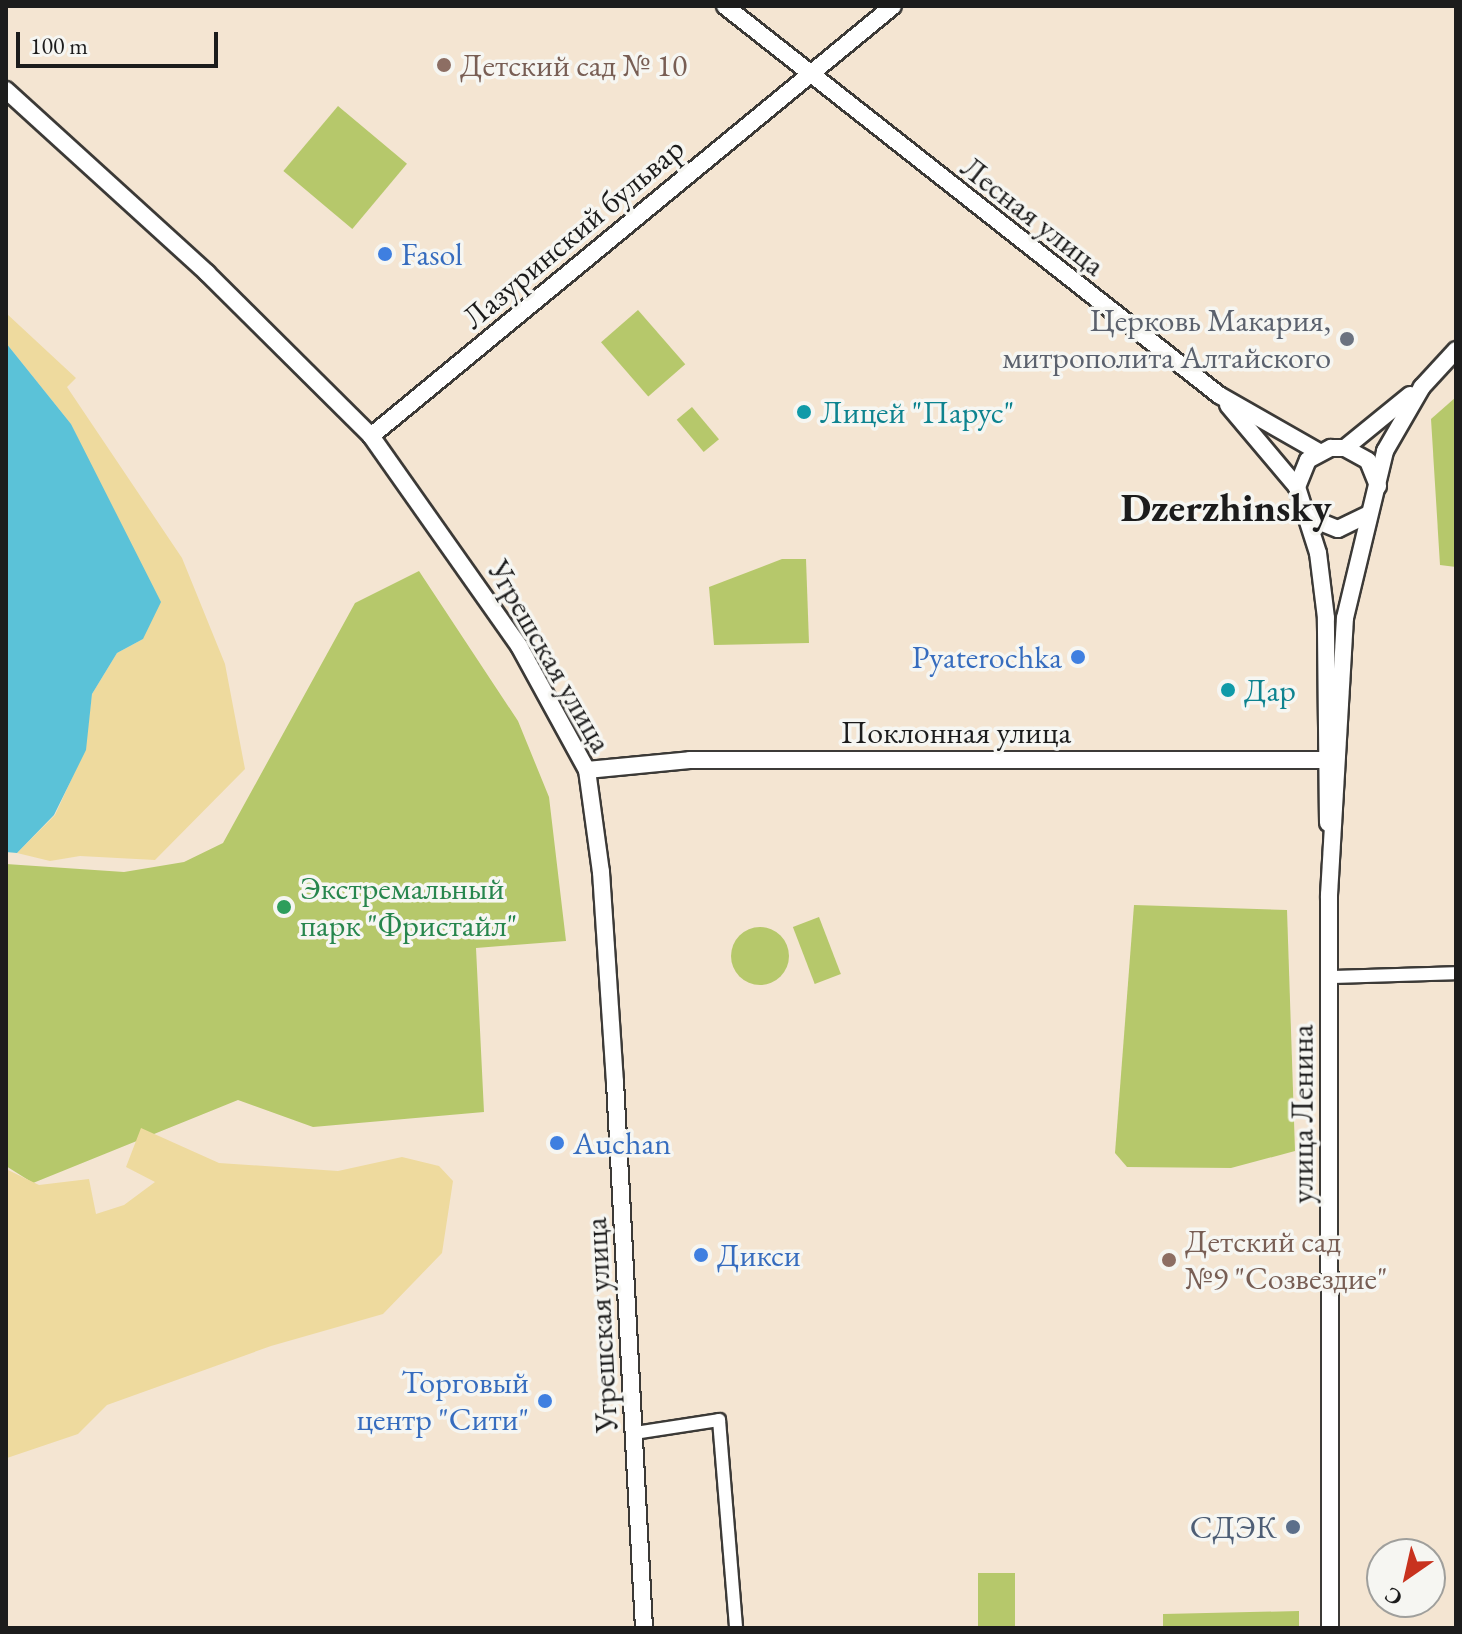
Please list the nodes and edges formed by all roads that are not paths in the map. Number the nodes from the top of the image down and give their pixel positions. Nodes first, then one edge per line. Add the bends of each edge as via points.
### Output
1 (725, 6) edge
2 (893, 6) edge
3 (811, 75) junction
4 (6, 90) edge
5 (1456, 350) edge
6 (1422, 387) junction
7 (1219, 395) junction
8 (371, 436) junction
9 (1345, 448) junction
10 (1319, 452) junction
11 (1297, 487) junction
12 (1378, 491) junction
13 (1369, 514) junction
14 (1308, 517) junction
15 (1325, 760) junction
16 (587, 770) junction
17 (1331, 840) junction
18 (1456, 973) edge
19 (1331, 977) junction
20 (635, 1433) junction
21 (644, 1628) edge
22 (736, 1628) edge
23 (1330, 1628) edge

1 - 3 street, Лесная улица
2 - 3 street, Лазуринский бульвар
3 - 7 street, Лесная улица
3 - 8 street, Лазуринский бульвар
4 - 8 street, Угрешская улица via 207,273
5 - 6 street, улица Ленина
6 - 9 street, улица Ленина
6 - 12 street, улица Ленина via 1391,438
7 - 10 street, Лесная улица
7 - 11 street
8 - 16 street, Угрешская улица via 519,646
9 - 10 street, улица Ленина
9 - 12 street via 1368,461
10 - 11 street via 1300,472
11 - 14 street, улица Ленина
12 - 13 street, улица Ленина
13 - 14 street via 1338,529
13 - 17 street, улица Ленина via 1345,618
14 - 15 street, улица Ленина via 1326,618
15 - 16 street, Поклонная улица via 690,760
15 - 17 street, улица Ленина
16 - 20 street, Угрешская улица via 601,872
17 - 19 street, улица Ленина
18 - 19 street
19 - 23 street, улица Ленина
20 - 21 street, Угрешская улица
20 - 22 street via 719,1420

